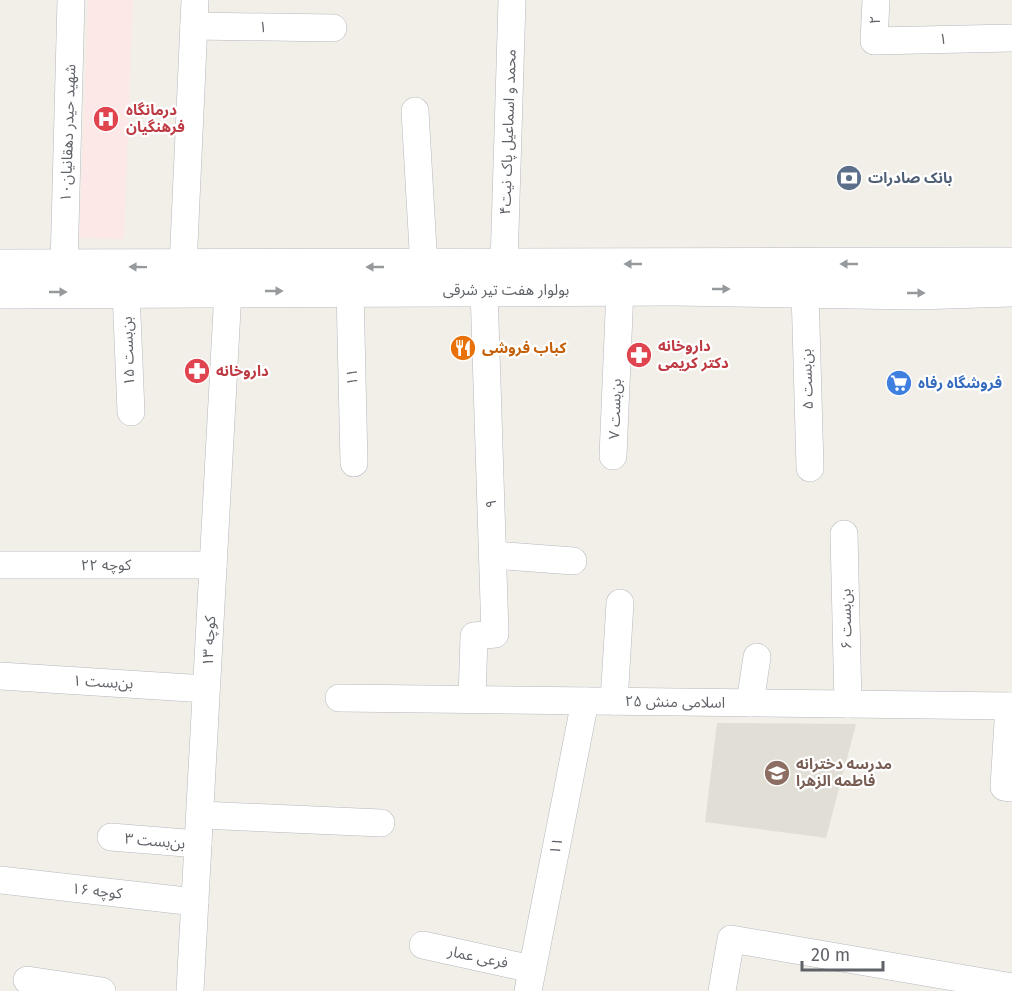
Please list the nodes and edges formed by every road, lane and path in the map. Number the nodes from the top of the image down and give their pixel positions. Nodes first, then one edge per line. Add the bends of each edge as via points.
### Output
1 (71, 0) edge
2 (512, 0) edge
3 (876, 0) edge
4 (194, 13) edge
5 (333, 28) dead end
6 (1012, 38) edge
7 (874, 40) joint
8 (415, 111) dead end
9 (1012, 264) edge
10 (504, 265) junction
11 (0, 266) edge
12 (64, 266) junction
13 (183, 267) junction
14 (424, 267) junction
15 (675, 276) junction
16 (620, 289) junction
17 (350, 290) junction
18 (484, 290) junction
19 (805, 290) junction
20 (1012, 290) edge
21 (126, 291) junction
22 (228, 291) junction
23 (0, 292) edge
24 (130, 412) dead end
25 (613, 456) dead end
26 (354, 463) dead end
27 (810, 468) dead end
28 (844, 534) dead end
29 (493, 555) junction
30 (573, 561) dead end
31 (0, 565) edge
32 (213, 565) junction
33 (620, 603) dead end
34 (757, 657) dead end
35 (0, 676) edge
36 (206, 689) junction
37 (339, 698) dead end
38 (472, 699) junction
39 (585, 701) junction
40 (614, 701) junction
41 (750, 703) junction
42 (848, 704) junction
43 (1010, 706) edge
44 (1012, 788) edge
45 (200, 815) junction
46 (381, 823) dead end
47 (111, 837) dead end
48 (198, 844) junction
49 (0, 880) edge
50 (195, 902) junction
51 (423, 945) dead end
52 (27, 980) dead end
53 (530, 980) edge
54 (1012, 987) edge
55 (102, 991) edge
56 (190, 991) edge
57 (722, 991) edge

1 - 12 street, شهید حیدر دهقانیان۱۰
2 - 10 street, محمد و اسماعیل پاک نیت۴
3 - 7 street, ۲
4 - 5 street, ۱
4 - 13 street
6 - 7 street, ۱
8 - 14 street
9 -> 15 main road, بولوار هفت تیر شرقی
10 - 14 main road, بولوار هفت تیر شرقی
15 -> 10 main road, بولوار هفت تیر شرقی
11 - 12 main road, بولوار هفت تیر شرقی
13 -> 12 main road, بولوار هفت تیر شرقی
14 -> 13 main road, بولوار هفت تیر شرقی
15 - 16 main road, بولوار هفت تیر شرقی
15 -> 19 main road, بولوار هفت تیر شرقی
16 - 18 main road, بولوار هفت تیر شرقی
16 - 25 street, بن‌بست ۷
17 - 18 main road, بولوار هفت تیر شرقی
22 -> 17 main road, بولوار هفت تیر شرقی
17 - 26 street, ۱۱
18 - 29 street, ۹
19 -> 20 main road, بولوار هفت تیر شرقی
19 - 27 street, بن‌بست ۵
21 - 22 main road, بولوار هفت تیر شرقی
23 -> 21 main road, بولوار هفت تیر شرقی
21 - 24 street, بن‌بست ۱۵
22 - 32 street, کوچه ۱۳
28 - 42 street, بن‌بست ۶
29 - 30 street
29 - 38 street, ۹ via 495,634 474,636
31 - 32 street, کوچه ۲۲
32 - 36 street, کوچه ۱۳
33 - 40 street
34 - 41 street
35 - 36 street, بن‌بست ۱
36 - 45 street, کوچه ۱۳
37 - 38 street, اسلامی منش ۲۵
38 - 39 street, اسلامی منش ۲۵
39 - 40 street, اسلامی منش ۲۵
39 - 53 street, ۱۱
40 - 41 street, اسلامی منش ۲۵
41 - 42 street, اسلامی منش ۲۵
42 - 43 street, اسلامی منش ۲۵
43 - 44 street via 1004,787
45 - 46 street
45 - 48 street, کوچه ۱۳
47 - 48 street, بن‌بست ۳
48 - 50 street, کوچه ۱۳
49 - 50 street, کوچه ۱۶
50 - 56 street, کوچه ۱۳
51 - 53 street, فرعی عمار
52 - 55 street
54 - 57 street via 731,939

